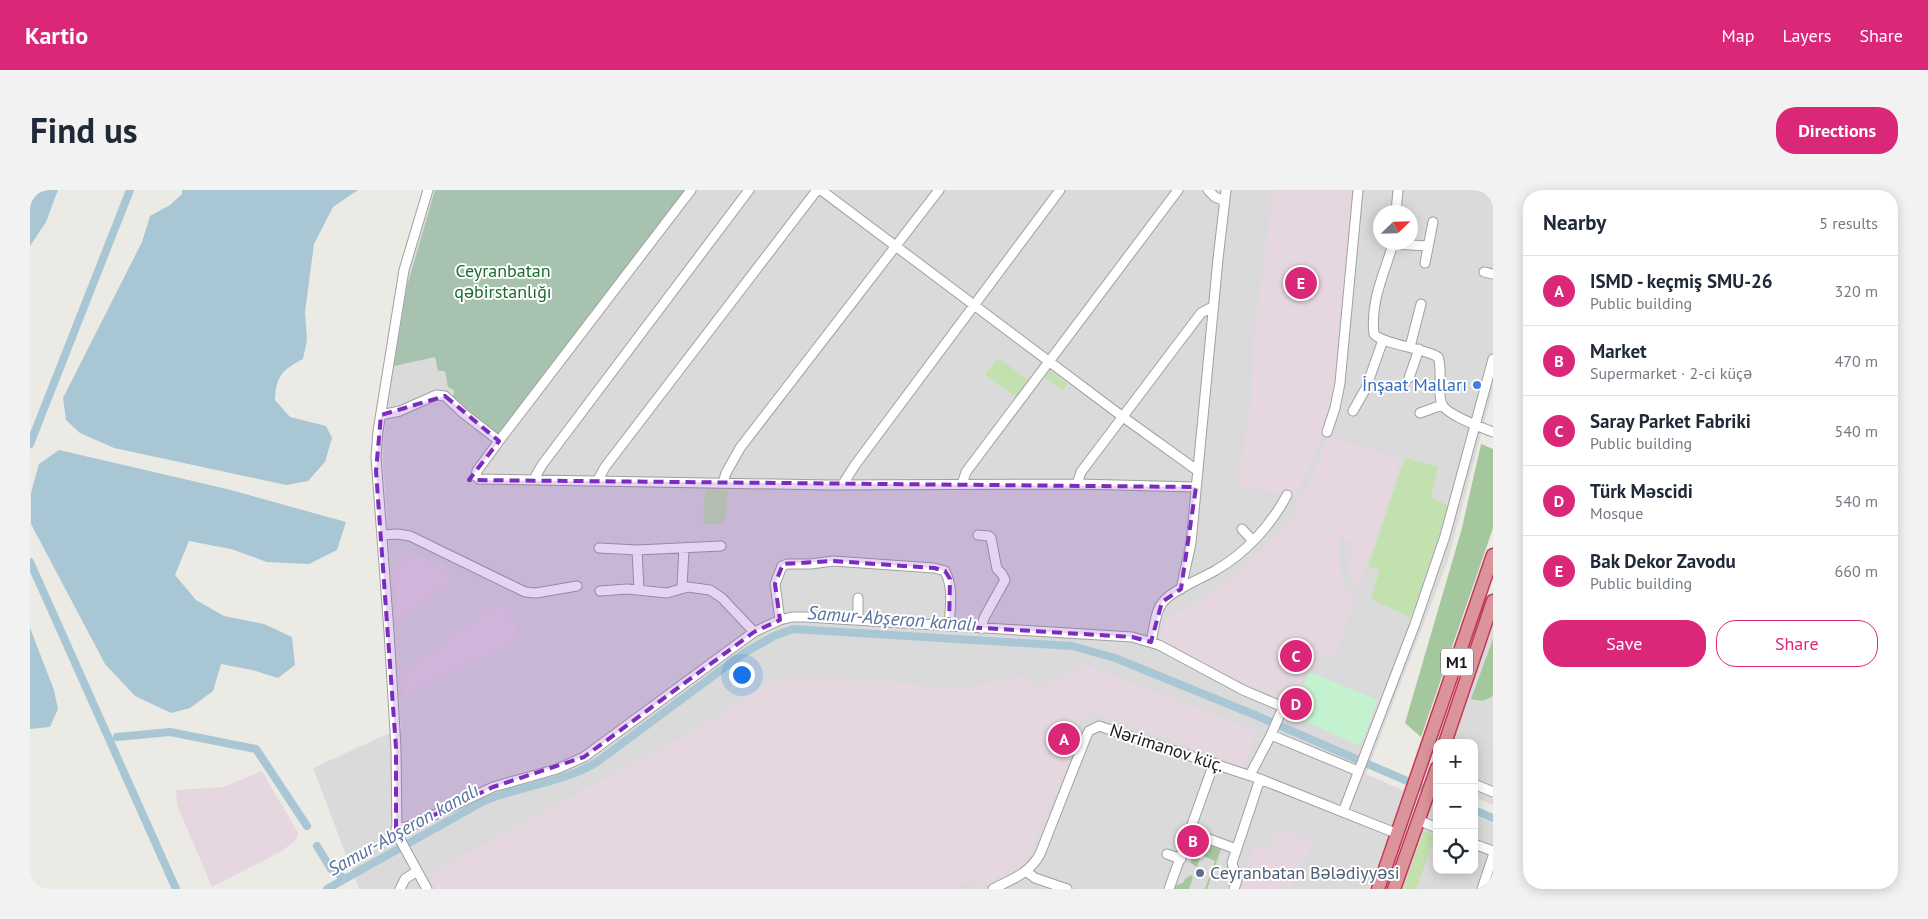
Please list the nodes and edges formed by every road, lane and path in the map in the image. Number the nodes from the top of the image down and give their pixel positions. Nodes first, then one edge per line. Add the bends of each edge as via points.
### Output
1 (428, 190) edge
2 (691, 190) edge
3 (749, 190) edge
4 (817, 190) edge
5 (821, 190) edge
6 (939, 190) edge
7 (1060, 190) edge
8 (1178, 190) edge
9 (1208, 190) edge
10 (1226, 190) edge
11 (1358, 190) edge
12 (1398, 190) edge
13 (1225, 201) junction
14 (1397, 205) edge
15 (1433, 222) dead end
16 (1418, 245) edge
17 (1428, 246) junction
18 (896, 247) junction
19 (1391, 250) edge
20 (1425, 262) dead end
21 (973, 304) junction
22 (1421, 304) dead end
23 (1214, 306) junction
24 (1384, 340) junction
25 (1415, 348) junction
26 (1493, 359) edge
27 (1050, 362) junction
28 (1410, 378) dead end
29 (1442, 405) junction
30 (1353, 411) dead end
31 (1420, 413) dead end
32 (380, 415) junction
33 (1123, 417) junction
34 (1475, 425) junction
35 (1327, 432) dead end
36 (1493, 432) edge
37 (499, 441) junction
38 (1198, 470) junction
39 (534, 479) junction
40 (598, 480) junction
41 (723, 483) junction
42 (843, 484) junction
43 (962, 484) junction
44 (1078, 484) junction
45 (1196, 487) junction
46 (1287, 495) dead end
47 (1242, 529) dead end
48 (383, 535) junction
49 (978, 535) dead end
50 (1253, 541) junction
51 (720, 546) dead end
52 (599, 548) dead end
53 (684, 548) junction
54 (637, 550) junction
55 (1493, 555) edge
56 (577, 586) dead end
57 (682, 587) junction
58 (1181, 589) junction
59 (639, 590) junction
60 (600, 591) dead end
61 (858, 598) dead end
62 (1493, 601) edge
63 (780, 620) junction
64 (858, 620) junction
65 (949, 626) junction
66 (981, 629) junction
67 (754, 632) junction
68 (1151, 642) junction
69 (1271, 735) junction
70 (1446, 739) edge
71 (1214, 763) junction
72 (1358, 770) junction
73 (1250, 775) junction
74 (1260, 779) junction
75 (1433, 779) edge
76 (1478, 786) edge
77 (1493, 792) edge
78 (1343, 812) junction
79 (1420, 816) junction
80 (1433, 825) edge
81 (396, 829) junction
82 (1190, 832) junction
83 (1398, 834) junction
84 (1478, 845) edge
85 (1236, 849) junction
86 (1493, 851) edge
87 (1167, 854) dead end
88 (1493, 856) edge
89 (1181, 859) junction
90 (417, 870) junction
91 (1027, 872) junction
92 (400, 889) edge
93 (427, 889) edge
94 (993, 889) edge
95 (1067, 889) edge
96 (1169, 889) edge
97 (1234, 889) edge
98 (1378, 889) edge
99 (1394, 889) edge
100 (1482, 889) edge

1 - 32 street via 404,270
2 - 37 street
3 - 39 street
4 - 40 street
5 - 18 street
6 - 18 street
7 - 21 street
8 - 27 street
9 - 13 street
10 - 13 street
11 - 35 street via 1343,364 1338,397
12 - 14 street
13 - 23 street
15 - 17 street
16 - 17 street
17 - 20 street
18 - 21 street
18 - 41 street via 740,448
19 - 24 street via 1377,295 1374,331 1376,337
21 - 27 street
21 - 42 street
22 - 25 street
23 - 33 street via 1201,313
23 - 38 street
24 - 25 street
24 - 30 street via 1366,388
25 - 28 street
25 - 29 street via 1435,355 1439,360
26 - 34 street
27 - 33 street
27 - 43 street via 966,472
29 - 31 street
29 - 34 street
32 - 37 street via 400,412 436,396 445,396
32 - 48 street via 376,464
33 - 38 street
33 - 44 street via 1081,472
34 - 36 street
34 - 72 street via 1445,536 1415,624
37 - 39 street via 476,471 476,476 486,480
38 - 45 street
39 - 40 street
40 - 41 street
41 - 42 street
42 - 43 street
43 - 44 street
44 - 45 street
45 - 58 street via 1191,542
46 - 50 street via 1274,519
47 - 50 street
48 - 56 street via 410,536 525,592
48 - 81 street via 396,748
49 - 66 street via 991,538 997,569 1005,580
50 - 58 street via 1223,566
51 - 53 street
52 - 54 street
53 - 54 street
53 - 57 street
54 - 59 street
55 - 83 highway, M1
57 - 59 street via 667,593
57 - 67 street via 715,593
58 - 68 street via 1162,602
59 - 60 street
61 - 64 street
62 - 70 highway, M1
63 - 64 street via 806,617
63 - 65 street via 775,584 782,566 833,561 934,568 945,572 952,590
63 - 67 street
64 - 65 street
65 - 66 street
66 - 68 street via 1085,633
67 - 81 street via 584,757 557,769 499,784 411,826
68 - 69 street via 1283,707
69 - 72 street
69 - 73 street
71 - 73 street, Nərimanov küç.
71 - 82 street
71 - 91 street, Nərimanov küç. via 1106,727 1094,727 1086,737 1040,854
72 - 78 street
73 - 74 street, Nərimanov küç.
74 - 78 street, Nərimanov küç.
74 - 85 street
75 - 79 highway
76 - 77 street
78 - 83 street, Nərimanov küç.
79 - 80 street
79 - 99 highway
81 - 90 street via 398,839
82 - 85 street
82 - 89 street
83 - 98 highway
84 - 86 street
85 - 97 street via 1232,863 1236,880
87 - 89 street
88 - 100 street
89 - 96 street
90 - 92 street via 405,879
90 - 93 street
91 - 94 street, Nərimanov küç.
91 - 95 street

